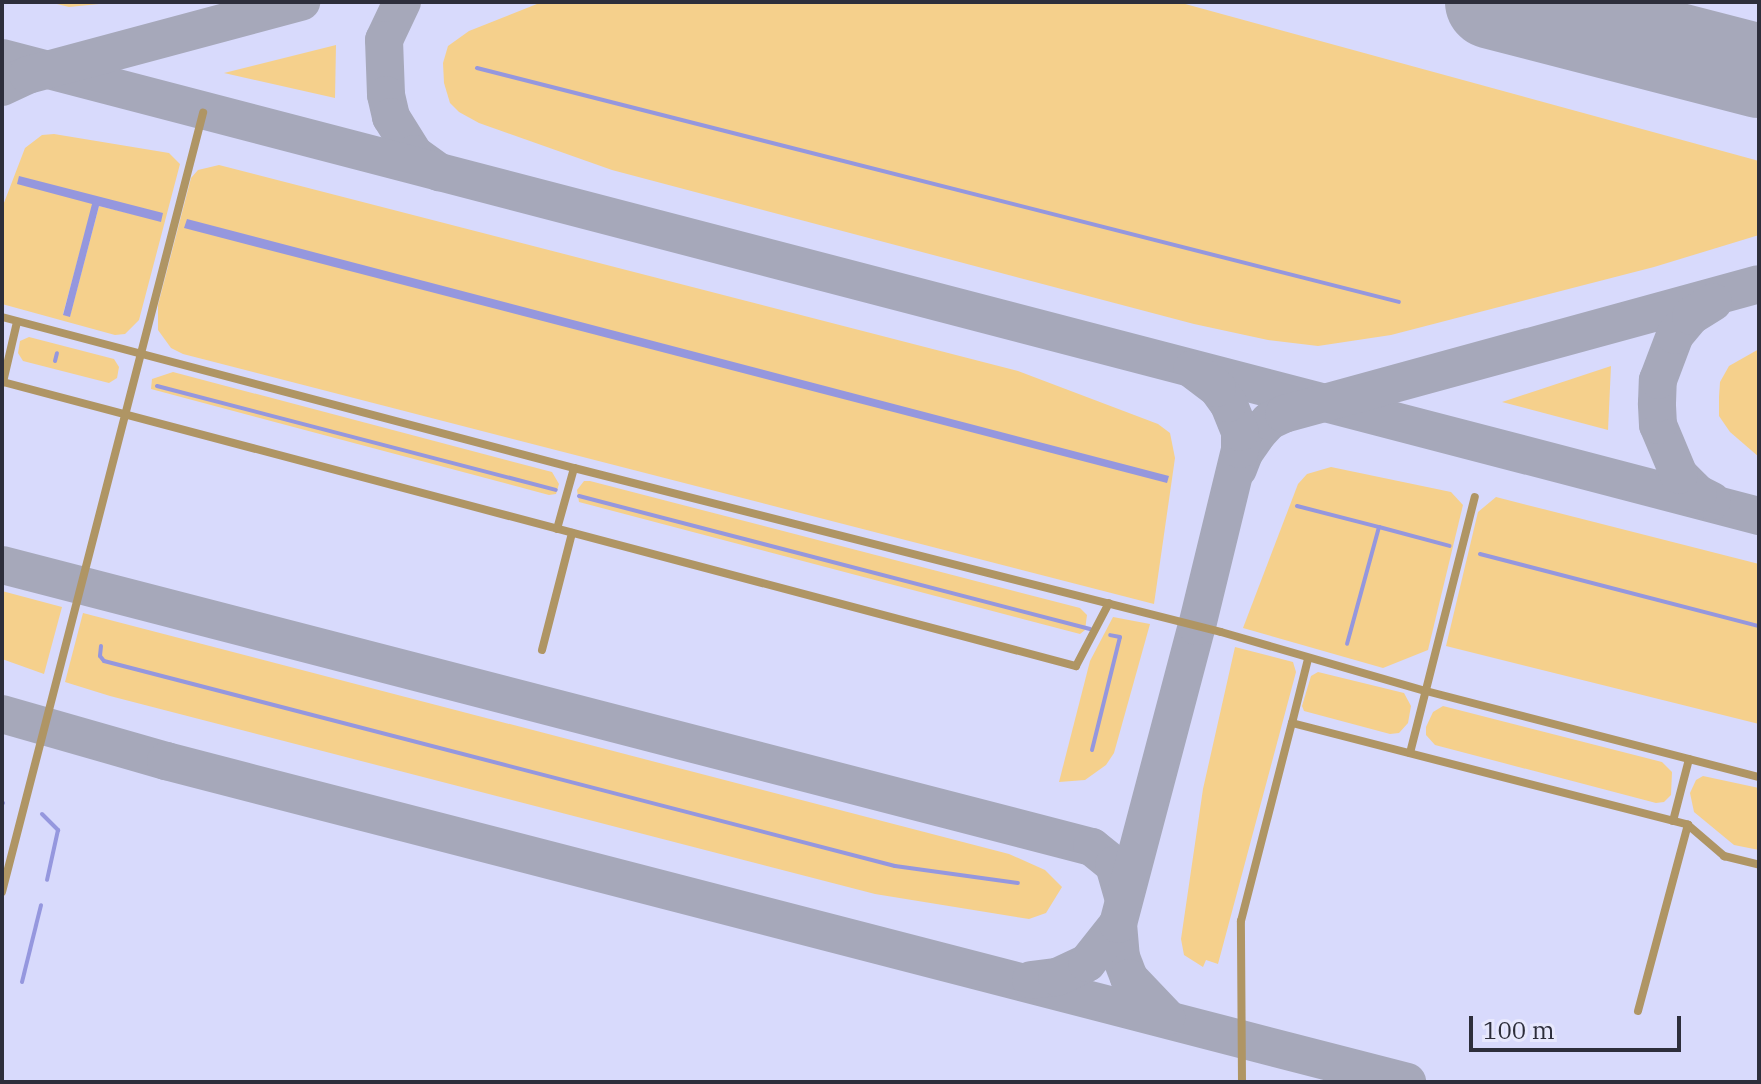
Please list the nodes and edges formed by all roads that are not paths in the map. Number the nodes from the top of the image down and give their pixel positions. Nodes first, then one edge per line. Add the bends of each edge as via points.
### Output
1 (203, 113) dead end
2 (2, 317) edge
3 (17, 322) junction
4 (138, 354) junction
5 (122, 414) junction
6 (574, 468) junction
7 (1475, 497) dead end
8 (557, 529) junction
9 (572, 533) junction
10 (1109, 603) junction
11 (542, 650) dead end
12 (1308, 659) junction
13 (1426, 691) junction
14 (1292, 723) junction
15 (1410, 753) junction
16 (1689, 759) junction
17 (1759, 777) edge
18 (1673, 821) junction
19 (1688, 825) junction
20 (1759, 865) edge
21 (3, 880) edge
22 (2, 892) edge
23 (1638, 1011) dead end
24 (1242, 1082) edge

1 - 4 lane
2 - 3 lane
3 - 4 lane
3 - 5 lane via 3,382
4 - 5 lane
4 - 6 lane
5 - 8 lane
5 - 21 lane
6 - 8 lane
6 - 10 lane
7 - 13 lane
8 - 9 lane
9 - 10 lane via 1076,666
9 - 11 lane
10 - 12 lane
12 - 13 lane
12 - 14 lane
13 - 15 lane
13 - 16 lane
14 - 15 lane
14 - 24 lane via 1241,921
15 - 18 lane
16 - 17 lane
16 - 18 lane
18 - 19 lane
19 - 20 lane via 1724,856
19 - 23 lane
21 - 22 lane

